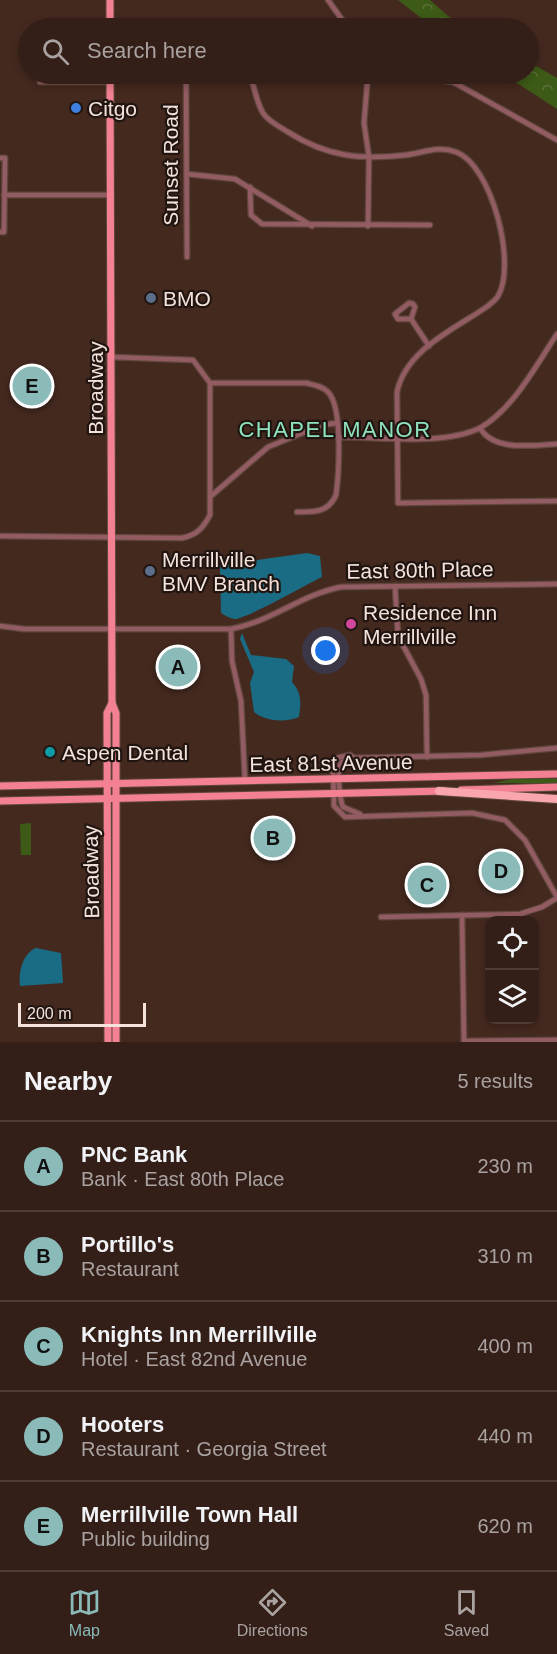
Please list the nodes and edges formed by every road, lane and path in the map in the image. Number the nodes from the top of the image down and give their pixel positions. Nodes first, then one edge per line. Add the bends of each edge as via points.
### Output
1 (110, 0) edge
2 (328, 0) edge
3 (110, 18) edge
4 (341, 18) edge
5 (110, 84) edge
6 (186, 84) edge
7 (254, 84) edge
8 (367, 84) edge
9 (457, 84) edge
10 (557, 140) edge
11 (369, 157) junction
12 (3, 158) edge
13 (187, 174) junction
14 (250, 187) junction
15 (4, 195) junction
16 (111, 195) junction
17 (430, 225) dead end
18 (312, 226) junction
19 (369, 226) junction
20 (2, 232) edge
21 (187, 257) dead end
22 (411, 319) junction
23 (557, 334) edge
24 (429, 346) junction
25 (111, 357) junction
26 (210, 383) junction
27 (337, 423) junction
28 (480, 428) junction
29 (338, 437) junction
30 (397, 437) junction
31 (557, 444) edge
32 (211, 496) junction
33 (557, 501) edge
34 (297, 512) dead end
35 (0, 536) edge
36 (112, 537) junction
37 (557, 584) edge
38 (395, 586) junction
39 (0, 626) edge
40 (112, 629) junction
41 (231, 629) junction
42 (112, 703) junction
43 (557, 748) edge
44 (427, 757) junction
45 (557, 774) edge
46 (336, 780) junction
47 (245, 782) junction
48 (106, 784) junction
49 (116, 784) junction
50 (0, 786) edge
51 (557, 787) edge
52 (439, 791) junction
53 (337, 794) junction
54 (557, 794) edge
55 (516, 797) junction
56 (106, 799) junction
57 (116, 799) junction
58 (557, 799) edge
59 (0, 801) edge
60 (557, 898) edge
61 (462, 915) junction
62 (381, 917) dead end
63 (557, 1040) edge
64 (108, 1042) edge
65 (116, 1042) edge
66 (464, 1042) edge

1 - 3 main road
2 - 4 street
5 - 16 main road, Broadway
6 - 13 street, Sunset Road
7 - 11 street via 264,113 278,126 326,152
8 - 11 street via 364,123
9 - 10 street
11 - 19 street
11 - 24 street via 438,149 454,151 468,160 495,203 503,276 499,295
12 - 15 street
13 - 14 street via 228,178
13 - 21 street, Sunset Road
14 - 18 street
14 - 18 street via 254,220 262,224
15 - 16 street
15 - 20 street
16 - 25 main road, Broadway
17 - 19 street
18 - 19 street
22 - 22 street via 398,319 395,314 413,304
22 - 24 street
23 - 28 street via 509,403
24 - 30 street via 411,360 400,379
25 - 26 street via 193,360
25 - 36 main road, Broadway
26 - 27 street via 319,386 329,393 336,406
26 - 32 street
27 - 29 street
27 - 32 street via 322,425 268,447
28 - 30 street via 454,438
28 - 31 street via 494,441 510,445
29 - 30 street
29 - 34 street via 338,486 333,502 322,511
30 - 33 street via 398,503
32 - 36 street via 210,515 194,536
35 - 36 street
36 - 40 main road, Broadway
37 - 38 street, East 80th Place
38 - 41 street, East 80th Place via 329,589 267,619
38 - 44 street via 398,636 426,695
39 - 40 street, East 80th Place
40 - 41 street, East 80th Place
40 - 42 main road, Broadway
41 - 47 street via 232,661 241,701
42 - 48 main road, Broadway via 107,713
42 - 49 main road, Broadway via 116,713
43 - 44 street
44 - 46 street via 354,758 340,764
45 - 46 main road, East 81st Avenue
46 - 47 main road, East 81st Avenue
46 - 53 street
47 - 49 main road, East 81st Avenue
48 - 49 main road, East 81st Avenue
48 - 50 main road, East 81st Avenue
48 - 56 main road, Broadway
49 - 57 main road, Broadway
51 - 52 main road, East 81st Avenue
52 - 53 main road, East 81st Avenue
52 - 55 highway
53 - 57 main road, East 81st Avenue
53 - 60 street via 334,806 348,817 472,813 505,820 525,840
54 - 55 highway
55 - 58 highway
56 - 57 main road, East 81st Avenue
56 - 59 main road, East 81st Avenue
56 - 64 main road, Broadway
57 - 65 main road, Broadway
60 - 61 street via 520,914
61 - 62 street
61 - 66 street
63 - 66 street

